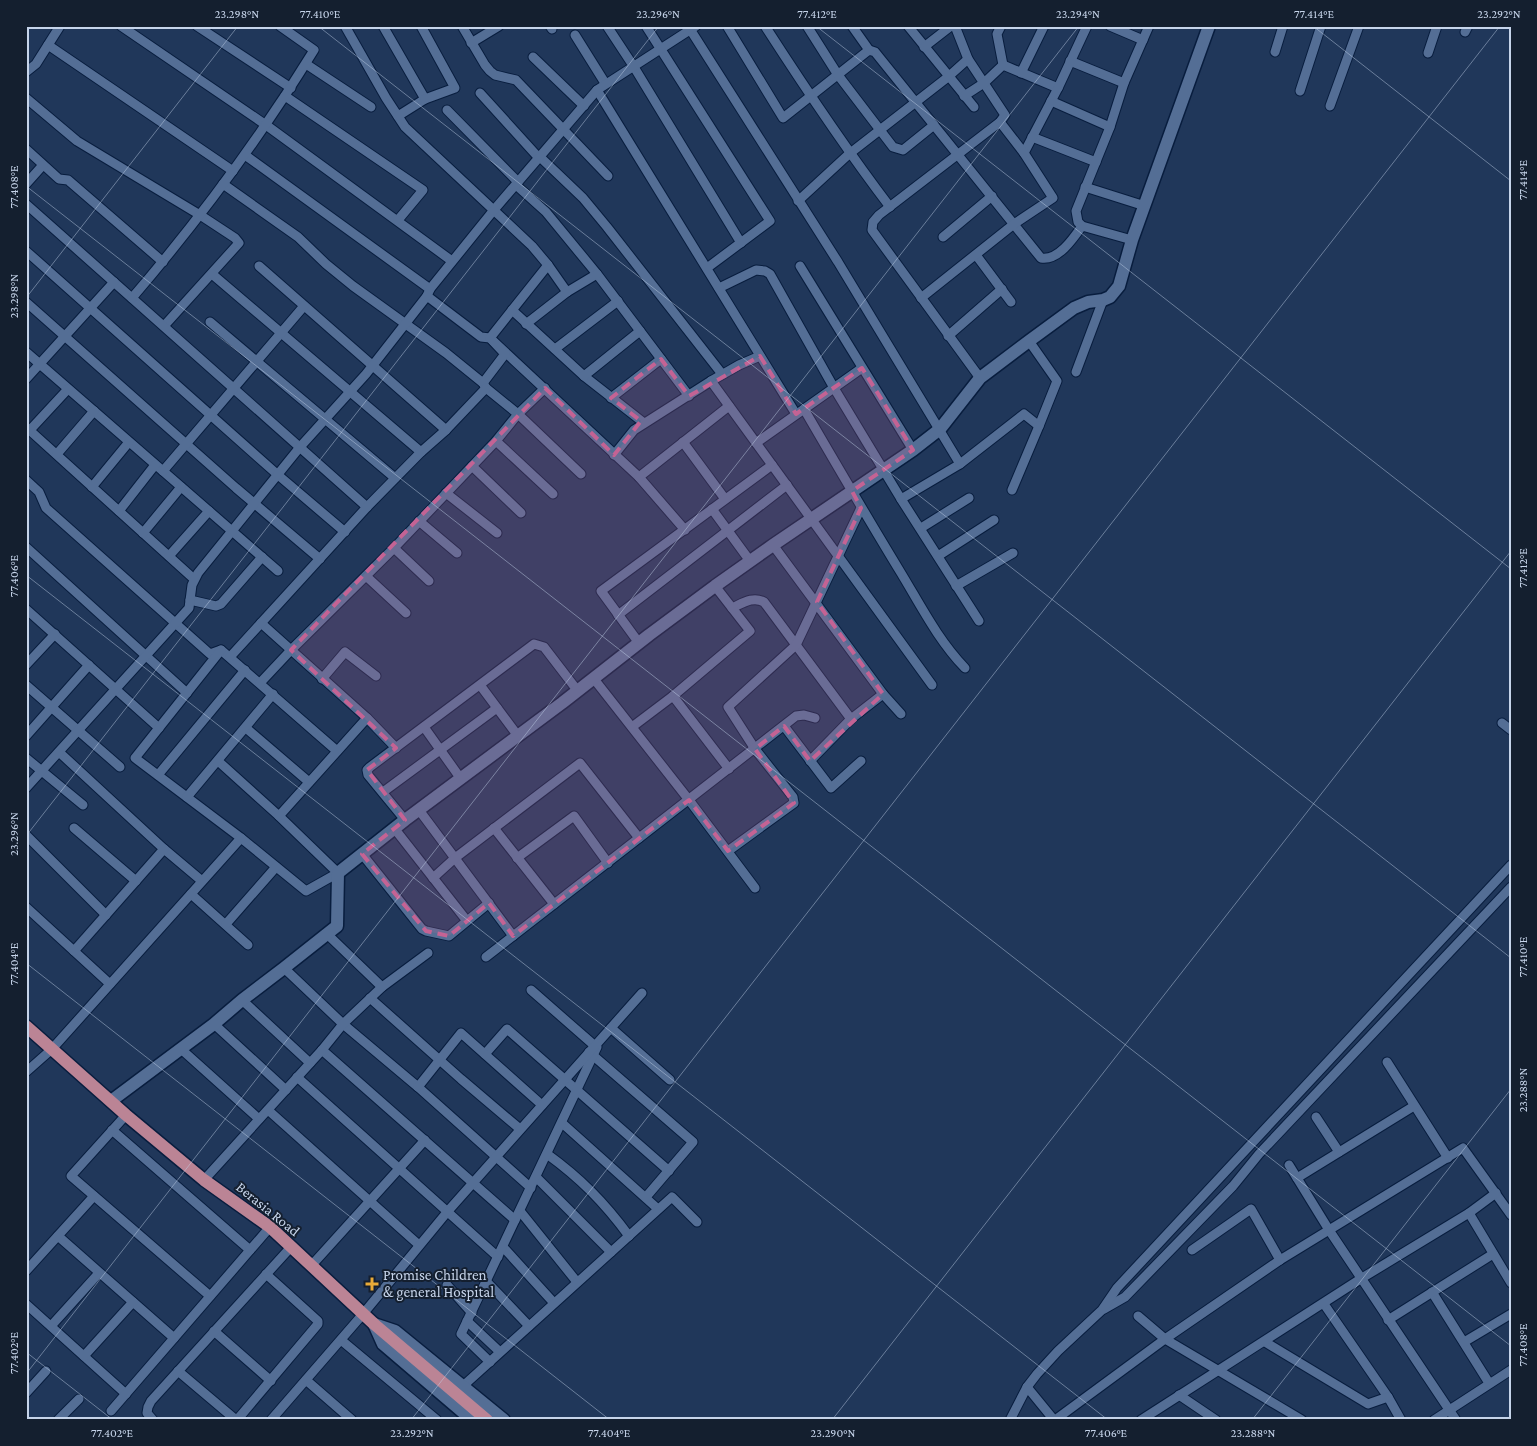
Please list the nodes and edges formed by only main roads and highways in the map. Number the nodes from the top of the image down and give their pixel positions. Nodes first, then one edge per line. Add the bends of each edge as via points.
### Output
1 (26, 1026) edge
2 (487, 1420) edge

1 - 2 main road, Berasia Road via 204,1180 270,1226 374,1324

